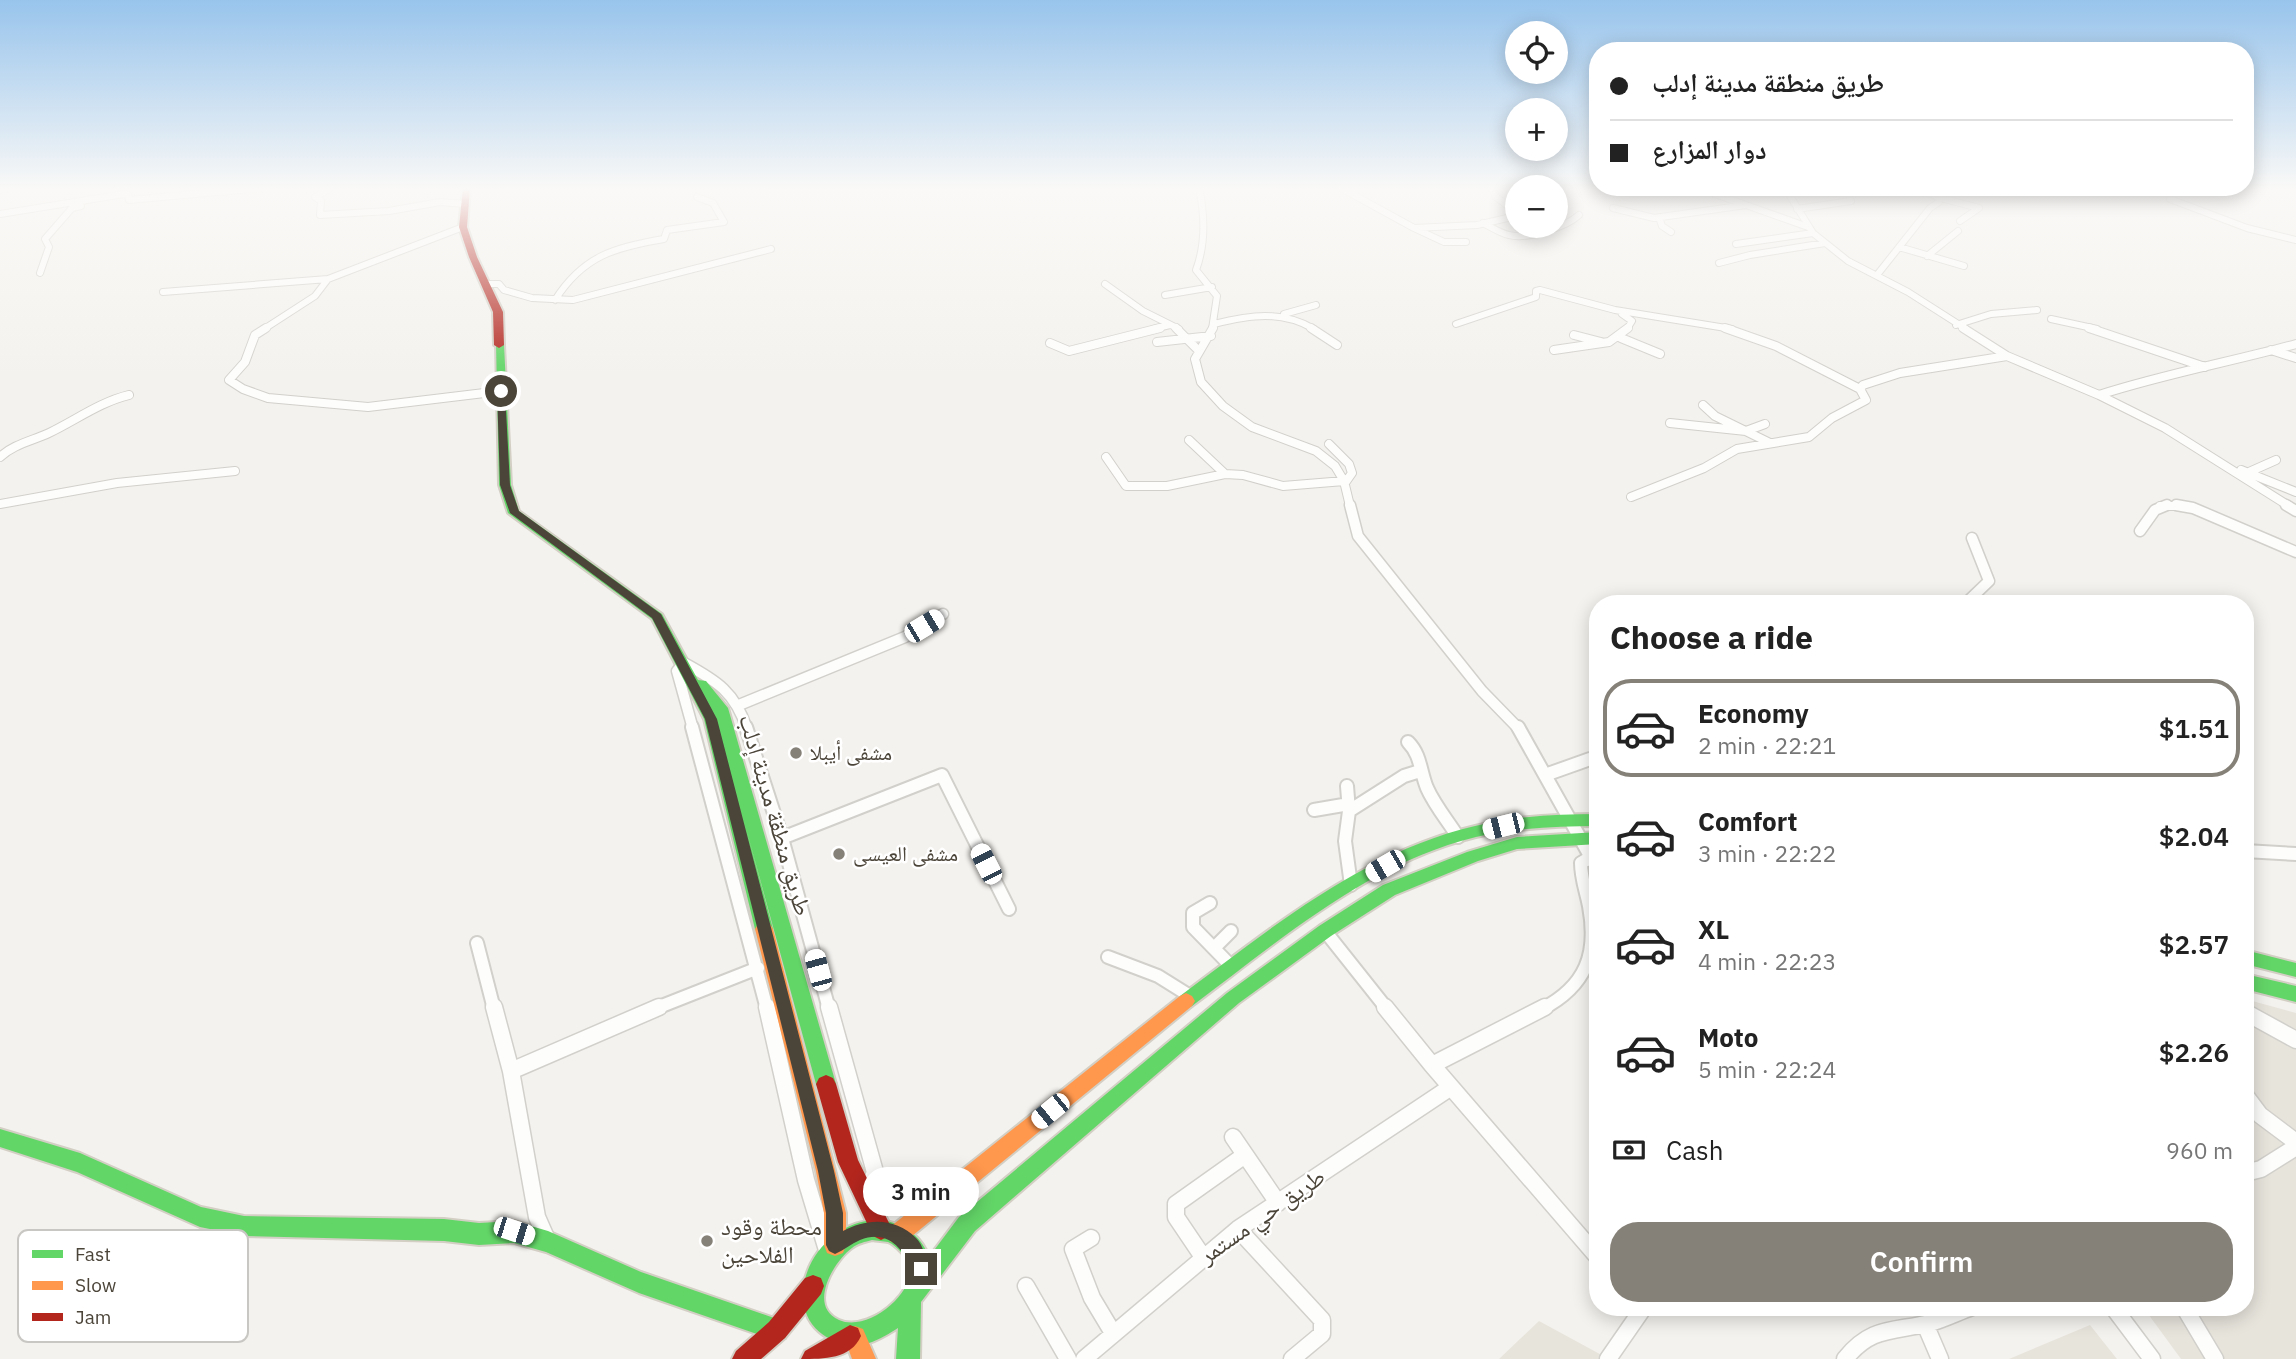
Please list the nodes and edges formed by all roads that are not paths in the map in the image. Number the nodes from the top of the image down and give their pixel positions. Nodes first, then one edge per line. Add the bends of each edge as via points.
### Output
1 (47, 251) edge
2 (400, 251) edge
3 (472, 251) edge
4 (605, 251) edge
5 (762, 251) edge
6 (1201, 251) edge
7 (1772, 251) edge
8 (1836, 251) edge
9 (1896, 251) edge
10 (1913, 251) edge
11 (1933, 251) edge
12 (1927, 256) junction
13 (1719, 263) dead end
14 (1964, 266) dead end
15 (40, 273) dead end
16 (1877, 275) junction
17 (328, 279) junction
18 (485, 284) junction
19 (1105, 284) dead end
20 (1212, 287) junction
21 (163, 292) dead end
22 (1165, 295) dead end
23 (555, 300) junction
24 (1315, 305) dead end
25 (1615, 310) junction
26 (2036, 310) dead end
27 (1284, 314) junction
28 (2051, 319) dead end
29 (1214, 324) junction
30 (1456, 324) dead end
31 (1956, 324) junction
32 (1170, 325) junction
33 (1574, 335) dead end
34 (1211, 336) junction
35 (1188, 337) junction
36 (1621, 338) junction
37 (1157, 342) dead end
38 (1050, 343) dead end
39 (1607, 343) junction
40 (2296, 344) edge
41 (1338, 345) dead end
42 (2268, 349) junction
43 (1554, 350) dead end
44 (1199, 351) junction
45 (1660, 354) dead end
46 (2007, 356) junction
47 (2296, 358) edge
48 (2208, 368) junction
49 (1860, 389) junction
50 (501, 391) junction
51 (129, 395) dead end
52 (2099, 395) junction
53 (1703, 405) dead end
54 (1670, 423) dead end
55 (1765, 424) dead end
56 (1746, 431) junction
57 (1189, 440) dead end
58 (1770, 443) junction
59 (1329, 444) dead end
60 (0, 457) edge
61 (1106, 457) dead end
62 (2276, 460) dead end
63 (2228, 467) junction
64 (235, 471) dead end
65 (2249, 472) junction
66 (1225, 474) junction
67 (1344, 482) junction
68 (2296, 492) edge
69 (1631, 497) dead end
70 (0, 504) edge
71 (2296, 511) edge
72 (2140, 531) dead end
73 (1972, 538) dead end
74 (2296, 552) edge
75 (1974, 595) edge
76 (943, 614) dead end
77 (684, 663) junction
78 (739, 705) junction
79 (1408, 742) dead end
80 (1589, 759) edge
81 (1420, 771) junction
82 (1545, 775) junction
83 (1347, 786) dead end
84 (1349, 808) junction
85 (1314, 810) dead end
86 (1567, 819) junction
87 (1589, 820) edge
88 (1458, 837) junction
89 (782, 838) junction
90 (1582, 839) junction
91 (1589, 839) edge
92 (2254, 850) edge
93 (1589, 852) edge
94 (2296, 855) edge
95 (1589, 863) edge
96 (1351, 885) junction
97 (1210, 903) dead end
98 (1009, 909) dead end
99 (1589, 909) edge
100 (1231, 931) dead end
101 (1325, 931) junction
102 (477, 943) dead end
103 (1214, 948) junction
104 (1108, 957) dead end
105 (2254, 959) edge
106 (1589, 960) edge
107 (1231, 966) junction
108 (758, 968) junction
109 (2296, 970) edge
110 (2254, 983) edge
111 (2296, 995) edge
112 (1190, 996) junction
113 (2254, 1017) edge
114 (2296, 1040) edge
115 (1432, 1065) junction
116 (511, 1072) junction
117 (1451, 1087) junction
118 (2254, 1107) edge
119 (1233, 1137) dead end
120 (0, 1139) edge
121 (2296, 1145) edge
122 (1245, 1155) junction
123 (2254, 1171) edge
124 (866, 1197) junction
125 (1278, 1203) junction
126 (881, 1229) junction
127 (1238, 1229) junction
128 (898, 1234) junction
129 (1091, 1238) dead end
130 (548, 1242) junction
131 (1589, 1248) edge
132 (831, 1249) junction
133 (1203, 1257) junction
134 (813, 1286) junction
135 (1026, 1286) dead end
136 (919, 1288) junction
137 (912, 1305) junction
138 (1638, 1316) edge
139 (1947, 1316) edge
140 (2120, 1316) edge
141 (2190, 1316) edge
142 (1925, 1324) junction
143 (777, 1330) junction
144 (1113, 1333) junction
145 (853, 1336) junction
146 (744, 1359) edge
147 (813, 1359) edge
148 (864, 1359) edge
149 (908, 1359) edge
150 (1068, 1359) edge
151 (1084, 1359) edge
152 (1292, 1359) edge
153 (1608, 1359) edge
154 (1845, 1359) edge
155 (1940, 1359) edge
156 (2152, 1359) edge
157 (2216, 1359) edge

1 - 15 street
2 - 17 street
3 - 18 main road, طريق منطقة مدينة إدلب
4 - 23 street via 562,286
5 - 23 street via 573,300
6 - 20 street via 1196,270
7 - 13 street
8 - 16 street
9 - 16 street
10 - 12 street
11 - 12 street
12 - 14 street
16 - 31 street
17 - 21 street
17 - 50 street via 315,296 255,335 245,362 229,380 268,398 368,407
18 - 23 street
18 - 50 main road, طريق منطقة مدينة إدلب via 498,312
19 - 32 street
20 - 22 street
20 - 29 street via 1217,296
24 - 27 street
25 - 30 street via 1537,290 1536,297
25 - 36 street via 1632,319
25 - 49 street via 1743,332
26 - 31 street via 1991,314
27 - 29 street via 1259,313
27 - 41 street via 1312,326
28 - 48 street via 2100,330
29 - 34 street
31 - 46 street
32 - 35 street
32 - 38 street via 1069,351
33 - 39 street
34 - 35 street
34 - 44 street
35 - 37 street
35 - 44 street
36 - 39 street
36 - 45 street
39 - 43 street
40 - 42 street
42 - 47 street
42 - 48 street
44 - 67 street via 1196,368 1214,398 1252,428 1316,451 1335,466
46 - 49 street via 1900,373
46 - 52 street
48 - 52 street via 2152,378
49 - 58 street via 1866,400 1809,437
50 - 77 main road, طريق منطقة مدينة إدلب via 505,485 514,513 657,617
51 - 60 street via 108,400
52 - 63 street
53 - 56 street
54 - 56 street
55 - 56 street
56 - 58 street
57 - 66 street
58 - 69 street via 1737,449 1704,468
59 - 67 street via 1349,464 1352,474
61 - 66 street via 1126,486 1167,486
62 - 65 street
63 - 65 street
63 - 71 street
64 - 70 street via 110,482
65 - 68 street
66 - 67 street via 1283,486
67 - 82 street via 1358,536 1482,691 1517,723
72 - 74 street via 2148,516 2163,504 2175,503
73 - 75 street via 1989,581
76 - 78 street via 905,637
77 - 78 street via 711,678
77 - 108 street via 677,671
77 - 124 main road, طريق منطقة مدينة إدلب via 721,708 848,1162
77 - 132 main road, طريق منطقة مدينة إدلب via 715,732 826,1171 835,1213
78 - 89 street
79 - 81 street via 1418,752
80 - 82 street
81 - 84 street
81 - 88 street via 1427,793
82 - 86 street
83 - 84 street
84 - 85 street
84 - 96 street via 1345,841
86 - 87 main road
86 - 88 main road via 1503,826
86 - 90 street
88 - 96 main road via 1426,847
89 - 98 street via 942,775
89 - 124 street via 875,1172
90 - 91 main road
90 - 93 street
90 - 101 main road via 1517,843 1473,856 1389,890
92 - 94 street
95 - 99 street via 1581,863
96 - 107 main road
97 - 103 street via 1192,919 1193,927
100 - 103 street
101 - 115 street
101 - 136 main road via 1233,998 967,1224
102 - 116 street
103 - 107 street
104 - 112 street via 1158,976
105 - 109 main road
106 - 115 street via 1578,984 1562,998
107 - 112 main road
108 - 116 street via 620,1022
108 - 132 street via 806,1180
110 - 111 main road
112 - 128 main road
113 - 114 street
115 - 117 street
116 - 130 street via 537,1217
117 - 125 street, طريق حي مستمر
117 - 131 street
118 - 121 street
119 - 122 street
120 - 130 main road via 80,1163 200,1217 244,1226 479,1234 514,1231
121 - 123 street
122 - 125 street
122 - 133 street via 1176,1204 1176,1217
124 - 126 main road, طريق منطقة مدينة إدلب
125 - 127 street, طريق حي مستمر
126 - 128 main road
126 - 132 main road via 862,1230
127 - 133 street, طريق حي مستمر
127 - 152 street via 1322,1320 1322,1334
128 - 136 main road via 911,1244 919,1260
129 - 144 street via 1073,1249 1092,1298
130 - 143 main road via 639,1282
132 - 134 main road
133 - 144 street, طريق حي مستمر
134 - 143 main road
134 - 145 main road via 815,1306 824,1323
135 - 150 street
136 - 137 main road
137 - 145 main road via 887,1329
137 - 149 main road
138 - 153 street
139 - 142 street
140 - 156 street
141 - 157 street
142 - 154 street via 1872,1333
142 - 155 street
143 - 146 main road
144 - 151 street, طريق حي مستمر
145 - 147 main road
145 - 148 main road

